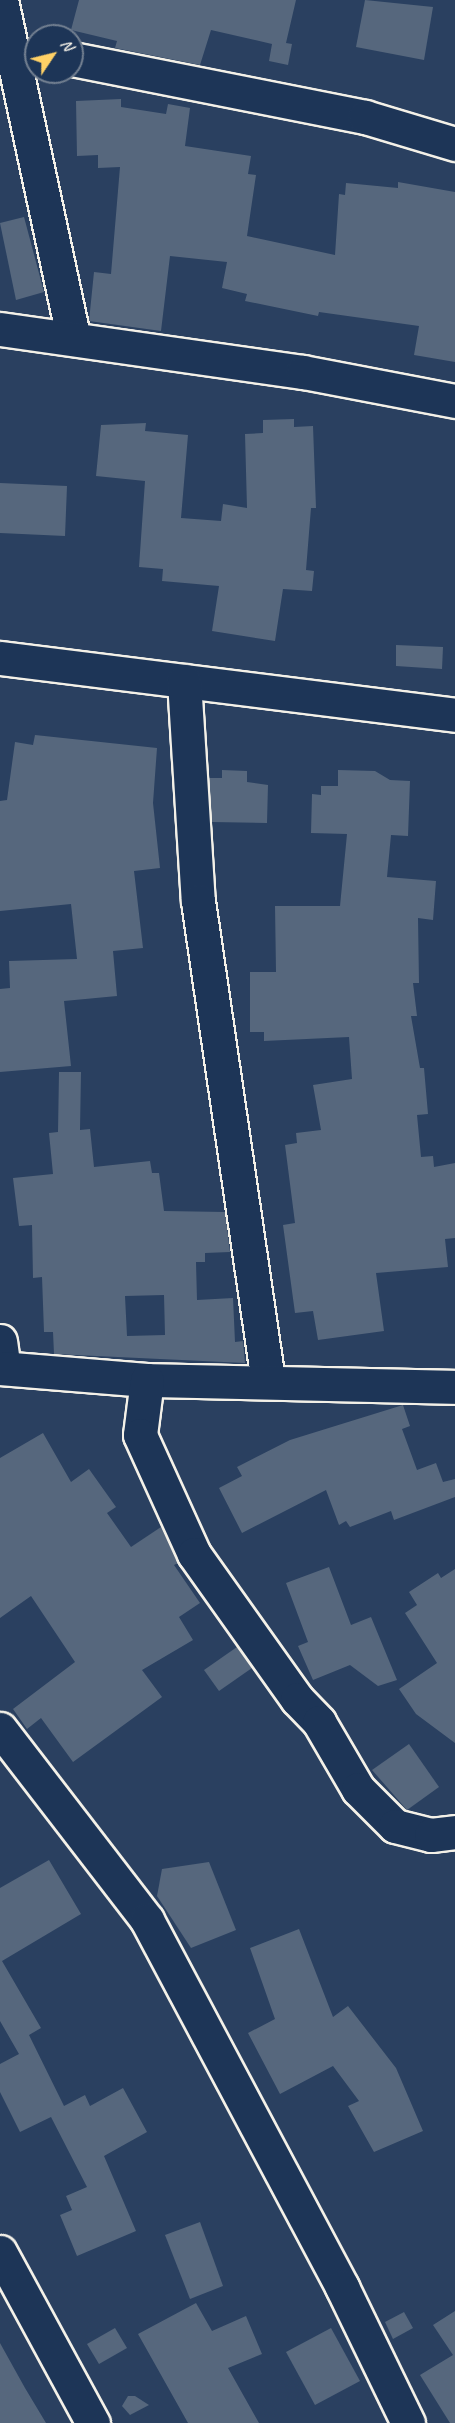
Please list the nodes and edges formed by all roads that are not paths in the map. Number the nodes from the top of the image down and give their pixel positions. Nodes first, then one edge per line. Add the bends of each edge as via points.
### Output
1 (1, 0) edge
2 (24, 50) edge
3 (84, 61) edge
4 (30, 84) edge
5 (455, 144) edge
6 (0, 329) edge
7 (73, 337) junction
8 (455, 401) edge
9 (0, 658) edge
10 (184, 681) junction
11 (455, 715) edge
12 (1, 1359) edge
13 (147, 1380) junction
14 (268, 1380) junction
15 (455, 1387) edge
16 (0, 1729) edge
17 (455, 1832) edge
18 (0, 2252) edge
19 (93, 2423) edge
20 (408, 2423) edge

1 - 2 street
3 - 5 street via 365,117
4 - 7 street
6 - 7 street
7 - 8 street
9 - 10 street
10 - 11 street
10 - 14 street via 198,901
12 - 13 street
13 - 14 street
13 - 17 street via 140,1435 194,1554 297,1699 319,1722 358,1789 395,1826 431,1835
14 - 15 street via 408,1390
16 - 20 street via 147,1920 342,2287
18 - 19 street

